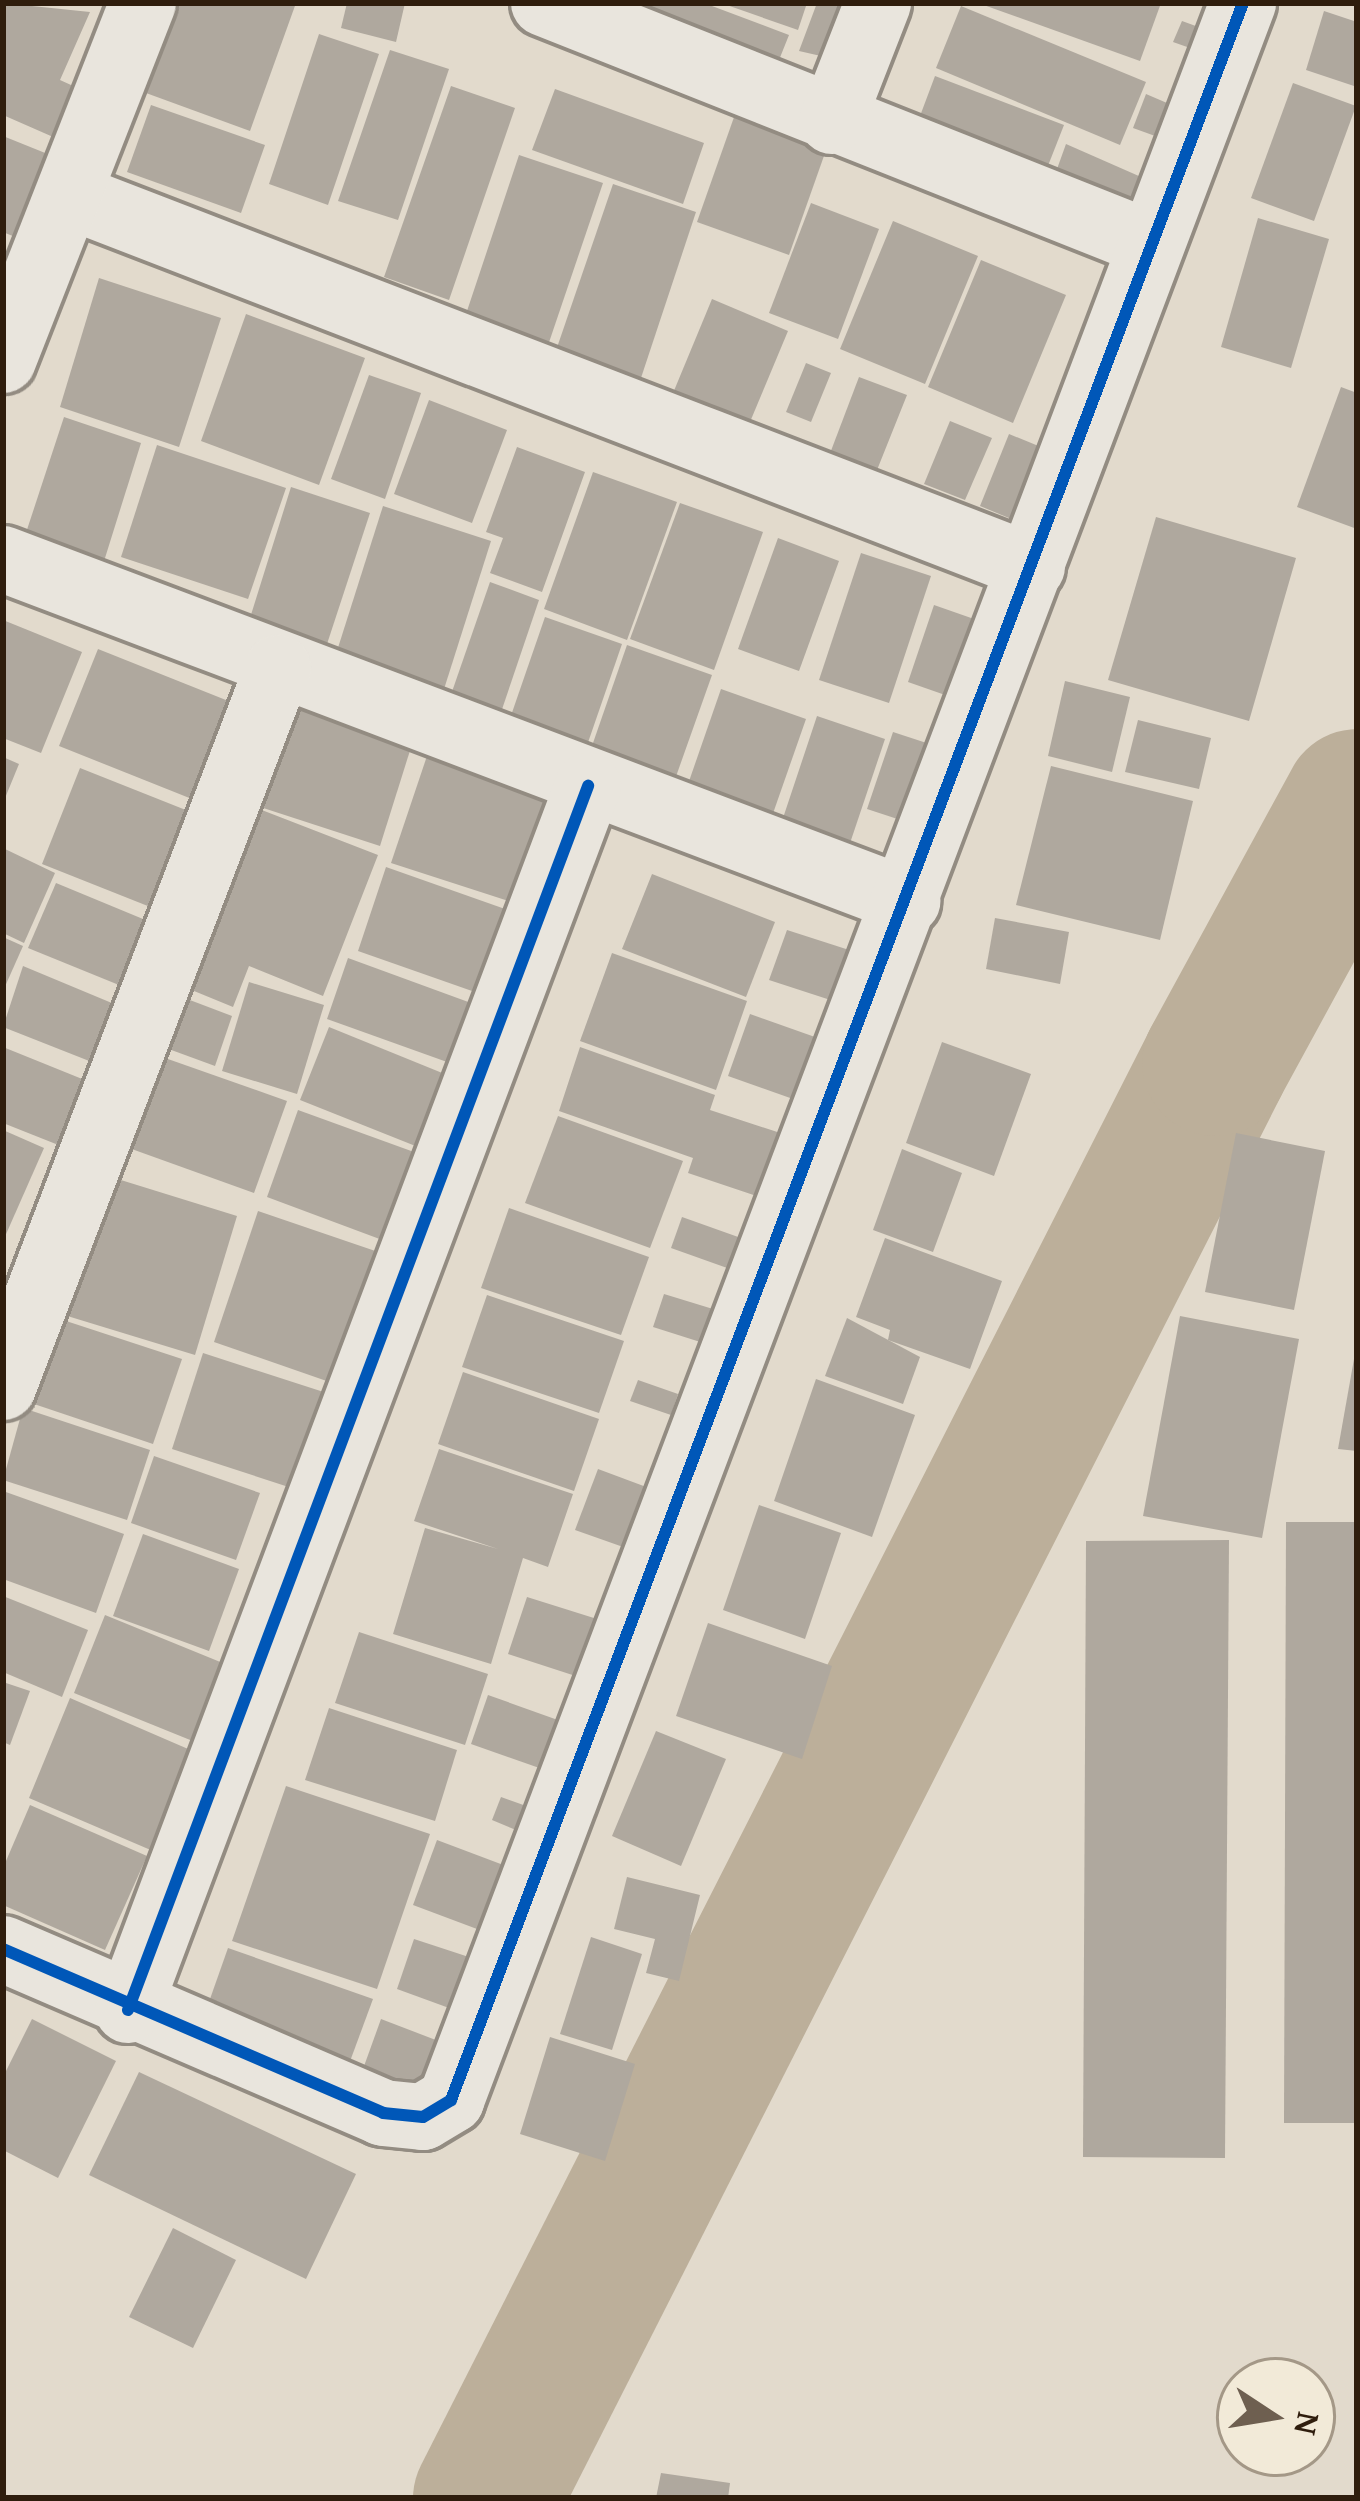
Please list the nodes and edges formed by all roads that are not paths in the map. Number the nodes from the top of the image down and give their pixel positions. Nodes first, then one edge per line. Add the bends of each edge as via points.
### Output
1 (143, 3) edge
2 (544, 3) edge
3 (878, 3) edge
4 (1244, 3) edge
5 (832, 121) junction
6 (70, 196) junction
7 (1151, 244) junction
8 (3, 359) edge
9 (3, 559) edge
10 (1032, 567) junction
11 (278, 668) junction
12 (588, 786) junction
13 (907, 901) junction
14 (3, 1387) edge
15 (3, 1949) edge
16 (128, 2010) junction

1 - 6 street
2 - 5 street
3 - 5 street
4 - 7 street
5 - 7 street
6 - 8 street
6 - 10 street
7 - 10 street
9 - 11 street
10 - 13 street
11 - 12 street
11 - 14 street
12 - 13 street
12 - 16 street
13 - 16 street via 452,2100 423,2116 383,2113
15 - 16 street

